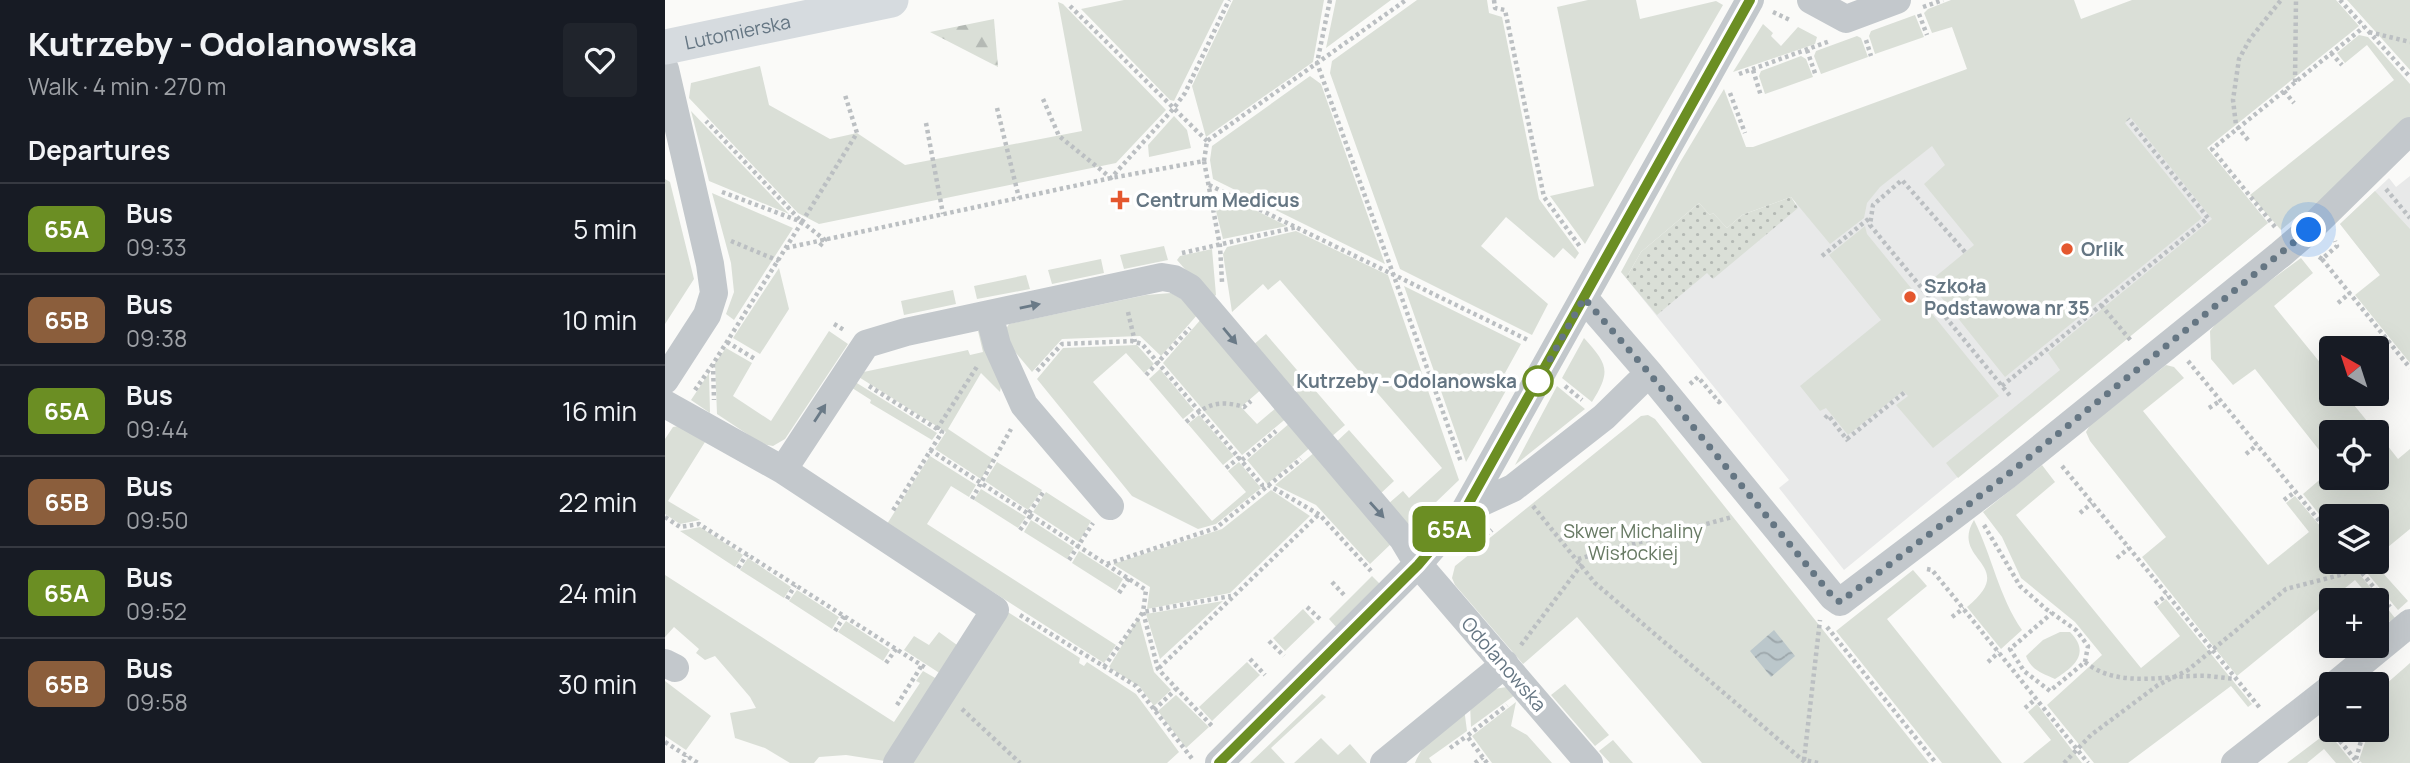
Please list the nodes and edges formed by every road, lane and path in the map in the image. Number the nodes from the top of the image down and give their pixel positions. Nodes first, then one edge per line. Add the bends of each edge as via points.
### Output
1 (891, 0) edge
2 (1229, 0) edge
3 (1330, 0) edge
4 (1406, 0) edge
5 (1494, 0) edge
6 (1750, 0) edge
7 (1811, 0) edge
8 (1897, 0) edge
9 (1943, 0) edge
10 (2281, 0) edge
11 (2297, 0) edge
12 (2340, 0) edge
13 (1070, 6) dead end
14 (809, 8) edge
15 (2366, 29) junction
16 (1927, 35) dead end
17 (1835, 39) dead end
18 (2410, 42) edge
19 (665, 47) edge
20 (1807, 50) junction
21 (2332, 53) junction
22 (1317, 62) junction
23 (2341, 65) dead end
24 (665, 69) edge
25 (1753, 70) junction
26 (1718, 75) junction
27 (1816, 76) dead end
28 (2410, 77) edge
29 (2295, 82) junction
30 (2284, 91) junction
31 (845, 95) dead end
32 (1762, 96) dead end
33 (1043, 99) dead end
34 (2294, 103) dead end
35 (997, 108) dead end
36 (1174, 108) junction
37 (2128, 119) dead end
38 (705, 121) dead end
39 (926, 123) dead end
40 (2238, 128) junction
41 (2410, 131) edge
42 (1745, 133) dead end
43 (2248, 140) dead end
44 (1207, 141) junction
45 (1204, 161) junction
46 (1111, 178) junction
47 (691, 181) junction
48 (1208, 184) junction
49 (2385, 188) dead end
50 (1019, 198) junction
51 (943, 214) junction
52 (1871, 217) junction
53 (2410, 218) edge
54 (802, 222) junction
55 (1297, 227) junction
56 (702, 228) junction
57 (825, 240) junction
58 (1220, 246) junction
59 (2291, 246) junction
60 (786, 248) junction
61 (1965, 253) dead end
62 (1174, 254) dead end
63 (1585, 254) dead end
64 (1822, 256) dead end
65 (2322, 259) dead end
66 (779, 261) junction
67 (1395, 274) junction
68 (2350, 293) junction
69 (1584, 298) junction
70 (2338, 303) dead end
71 (2101, 305) junction
72 (1207, 309) junction
73 (989, 314) junction
74 (2385, 336) edge
75 (2128, 338) dead end
76 (2389, 341) edge
77 (727, 342) junction
78 (997, 345) junction
79 (1553, 353) junction
80 (755, 359) dead end
81 (2187, 361) dead end
82 (1160, 363) junction
83 (713, 364) junction
84 (2410, 368) edge
85 (847, 371) junction
86 (1649, 373) junction
87 (1146, 376) dead end
88 (665, 380) edge
89 (2002, 386) junction
90 (1905, 393) dead end
91 (2011, 397) dead end
92 (2220, 401) junction
93 (1024, 404) junction
94 (714, 405) dead end
95 (1244, 407) dead end
96 (672, 408) edge
97 (2209, 408) dead end
98 (1200, 410) junction
99 (1296, 415) junction
100 (1825, 418) dead end
101 (1186, 422) dead end
102 (937, 429) junction
103 (1320, 443) junction
104 (2257, 445) junction
105 (930, 450) junction
106 (2246, 454) dead end
107 (1241, 458) junction
108 (2059, 463) dead end
109 (1462, 464) dead end
110 (1226, 468) dead end
111 (783, 470) junction
112 (982, 483) junction
113 (1268, 485) junction
114 (1044, 491) dead end
115 (2295, 492) junction
116 (972, 499) dead end
117 (1528, 500) dead end
118 (2284, 500) dead end
119 (2092, 503) junction
120 (1969, 504) junction
121 (1760, 509) junction
122 (1465, 510) junction
123 (2080, 513) dead end
124 (1030, 514) junction
125 (1102, 514) joint
126 (1319, 514) junction
127 (890, 515) dead end
128 (665, 517) edge
129 (2319, 521) edge
130 (1020, 530) dead end
131 (1079, 545) junction
132 (2129, 548) junction
133 (747, 554) junction
134 (2117, 558) dead end
135 (1578, 559) junction
136 (1069, 560) dead end
137 (1107, 564) junction
138 (1418, 565) junction
139 (1582, 565) junction
140 (738, 568) dead end
141 (1921, 568) dead end
142 (1371, 571) dead end
143 (2344, 574) edge
144 (2363, 574) edge
145 (1129, 578) junction
146 (1332, 582) dead end
147 (795, 585) junction
148 (1119, 593) dead end
149 (2167, 595) junction
150 (1231, 596) junction
151 (1345, 596) dead end
152 (786, 599) dead end
153 (2155, 604) dead end
154 (1307, 607) dead end
155 (1963, 608) junction
156 (1014, 611) dead end
157 (1143, 612) junction
158 (2052, 613) junction
159 (844, 616) junction
160 (1952, 617) dead end
161 (1321, 620) dead end
162 (1840, 623) dead end
163 (2408, 625) edge
164 (835, 631) dead end
165 (1830, 631) junction
166 (1269, 641) dead end
167 (896, 649) junction
168 (2211, 649) junction
169 (1999, 652) junction
170 (1512, 655) junction
171 (1284, 656) dead end
172 (1250, 659) dead end
173 (1987, 662) dead end
174 (2085, 662) junction
175 (886, 663) dead end
176 (922, 666) junction
177 (1104, 667) junction
178 (1158, 669) junction
179 (2351, 672) edge
180 (1265, 675) dead end
181 (2173, 677) junction
182 (2236, 679) junction
183 (939, 682) junction
184 (1176, 689) junction
185 (1527, 690) junction
186 (1466, 697) junction
187 (2319, 698) edge
188 (2036, 699) junction
189 (897, 705) dead end
190 (2025, 708) dead end
191 (1154, 710) junction
192 (1212, 726) dead end
193 (2279, 731) junction
194 (1470, 734) junction
195 (665, 742) edge
196 (2341, 742) edge
197 (2361, 742) edge
198 (2078, 750) junction
199 (687, 756) junction
200 (1483, 757) junction
201 (1805, 761) edge
202 (2357, 762) edge
203 (683, 763) edge
204 (698, 763) edge
205 (897, 763) edge
206 (1020, 763) edge
207 (1196, 763) edge
208 (1219, 763) edge
209 (1384, 763) edge
210 (1475, 763) edge
211 (1487, 763) edge
212 (1589, 763) edge
213 (1818, 763) edge
214 (1936, 763) edge
215 (2064, 763) edge
216 (2088, 763) edge
217 (2235, 763) edge

1 - 14 main road, Lutomierska
2 - 36 path
3 - 22 path
4 - 22 path
5 - 63 path via 1495,8 1505,10 1544,197
6 - 26 street
7 - 8 street via 1846,19
9 - 16 path via 1918,10
10 - 40 path via 2239,59 2233,100
11 - 29 path
12 - 15 path
13 - 36 path
14 - 19 main road, Lutomierska
15 - 18 path
15 - 21 path
15 - 28 path
17 - 20 path
20 - 25 path
20 - 27 path
21 - 23 path
21 - 29 path
22 - 44 path
22 - 67 path
24 - 47 street
25 - 26 path
25 - 32 path
26 - 42 path
26 - 69 street
29 - 30 path
30 - 34 path
30 - 40 path
31 - 54 path via 857,133
33 - 46 path via 1059,135
35 - 50 path
36 - 44 path
36 - 46 path
37 - 71 path via 2208,218
38 - 54 path
39 - 51 path
40 - 43 path
40 - 59 path via 2212,149
41 - 59 street
44 - 45 path
45 - 46 path
45 - 48 path
46 - 50 path
47 - 54 path
47 - 56 street
48 - 55 path
48 - 58 path
49 - 53 path
50 - 51 path
51 - 57 path
52 - 61 path via 1873,205 1902,180
52 - 64 path
52 - 89 path via 1870,225
54 - 57 path
54 - 60 path
55 - 58 path
55 - 67 path
56 - 66 path
56 - 88 street via 714,293 707,315
57 - 60 path
58 - 62 path
58 - 72 path via 1222,295
59 - 120 street
60 - 66 path
65 - 68 path
66 - 77 path
67 - 79 path
67 - 109 path
68 - 70 path
68 - 74 path
69 - 79 street
69 - 86 street
71 - 75 path
71 - 89 path
73 -> 72 street, Odolanowska via 1162,277 1190,288
72 - 82 path
72 -> 99 street, Odolanowska
73 - 78 street
73 - 85 street, Odolanowska via 866,344
76 - 84 path
77 - 80 path
77 - 83 path
78 - 93 street
78 - 102 path via 974,369
79 - 122 street
81 - 92 path
82 - 87 path
82 - 93 path via 1142,344 1132,341 1062,344 1032,376
82 - 98 path
83 - 94 path
83 - 96 path
85 - 102 path
111 -> 85 street, Odolanowska
86 - 121 street
86 - 122 street via 1604,417 1513,488
89 - 91 path
90 - 100 path via 1848,440 1828,415
92 - 97 path
92 - 104 path
93 - 112 path
93 - 125 street
95 - 98 path via 1215,404
96 - 111 street
98 - 101 path
98 - 107 path
99 - 103 street, Odolanowska
99 - 107 path
102 - 105 path via 942,432
103 - 113 path
103 -> 138 street, Odolanowska via 1403,539
104 - 106 path
104 - 115 path
105 - 112 path
105 - 127 path
107 - 110 path
107 - 113 path via 1262,485
108 - 119 path
111 - 183 street via 995,610
112 - 116 path
112 - 124 path
113 - 126 path
113 - 137 path via 1216,528
114 - 124 path
115 - 118 path
115 - 129 path
117 - 135 path
119 - 123 path
119 - 132 path
120 - 121 street via 1840,602
120 - 158 path via 2020,586
121 - 135 path
122 - 138 street
124 - 130 path
124 - 131 path
125 - 131 path
126 - 142 path
126 - 150 path
128 - 133 path via 680,527 699,524
131 - 136 path
131 - 137 path
132 - 134 path
132 - 149 path
133 - 140 path
133 - 147 path
135 - 139 path
137 - 145 path
138 - 170 street, Odolanowska
138 - 208 street
139 - 170 path
139 - 201 path via 1595,583
141 - 155 path via 1932,570
143 - 168 path via 2286,589
144 - 163 path
145 - 148 path
145 - 157 path via 1146,590
146 - 151 path
147 - 152 path
147 - 159 path
149 - 153 path
149 - 168 path
150 - 157 path
150 - 178 path
154 - 161 path
155 - 160 path
155 - 169 path
156 - 177 path
157 - 177 path
157 - 178 path
158 - 174 path via 2088,646
158 - 174 path via 2010,649 2024,671 2050,691
159 - 164 path
159 - 167 path
162 - 165 path
163 - 179 street
165 - 201 path via 1820,619
165 - 214 path
166 - 171 path
167 - 175 path
167 - 176 path
168 - 181 path
168 - 182 path
169 - 173 path
169 - 188 path
170 - 185 street, Odolanowska
170 - 186 street
172 - 180 path
174 - 181 path via 2097,671 2129,679
176 - 183 path
176 - 189 path
177 - 191 path via 1136,686
178 - 184 path
181 - 182 path
181 - 198 path via 2091,735
182 - 193 path
183 - 205 street
183 - 206 path
184 - 191 path
184 - 192 path
185 - 194 path
185 - 212 street, Odolanowska
186 - 194 path
186 - 209 street
187 - 193 street
188 - 190 path
188 - 198 path
191 - 207 path
193 - 217 street
194 - 200 path via 1467,736
195 - 199 path
196 - 202 path
197 - 202 path
198 - 215 path
198 - 216 path
199 - 203 path
199 - 204 path
200 - 210 path
200 - 211 path
201 - 213 path

